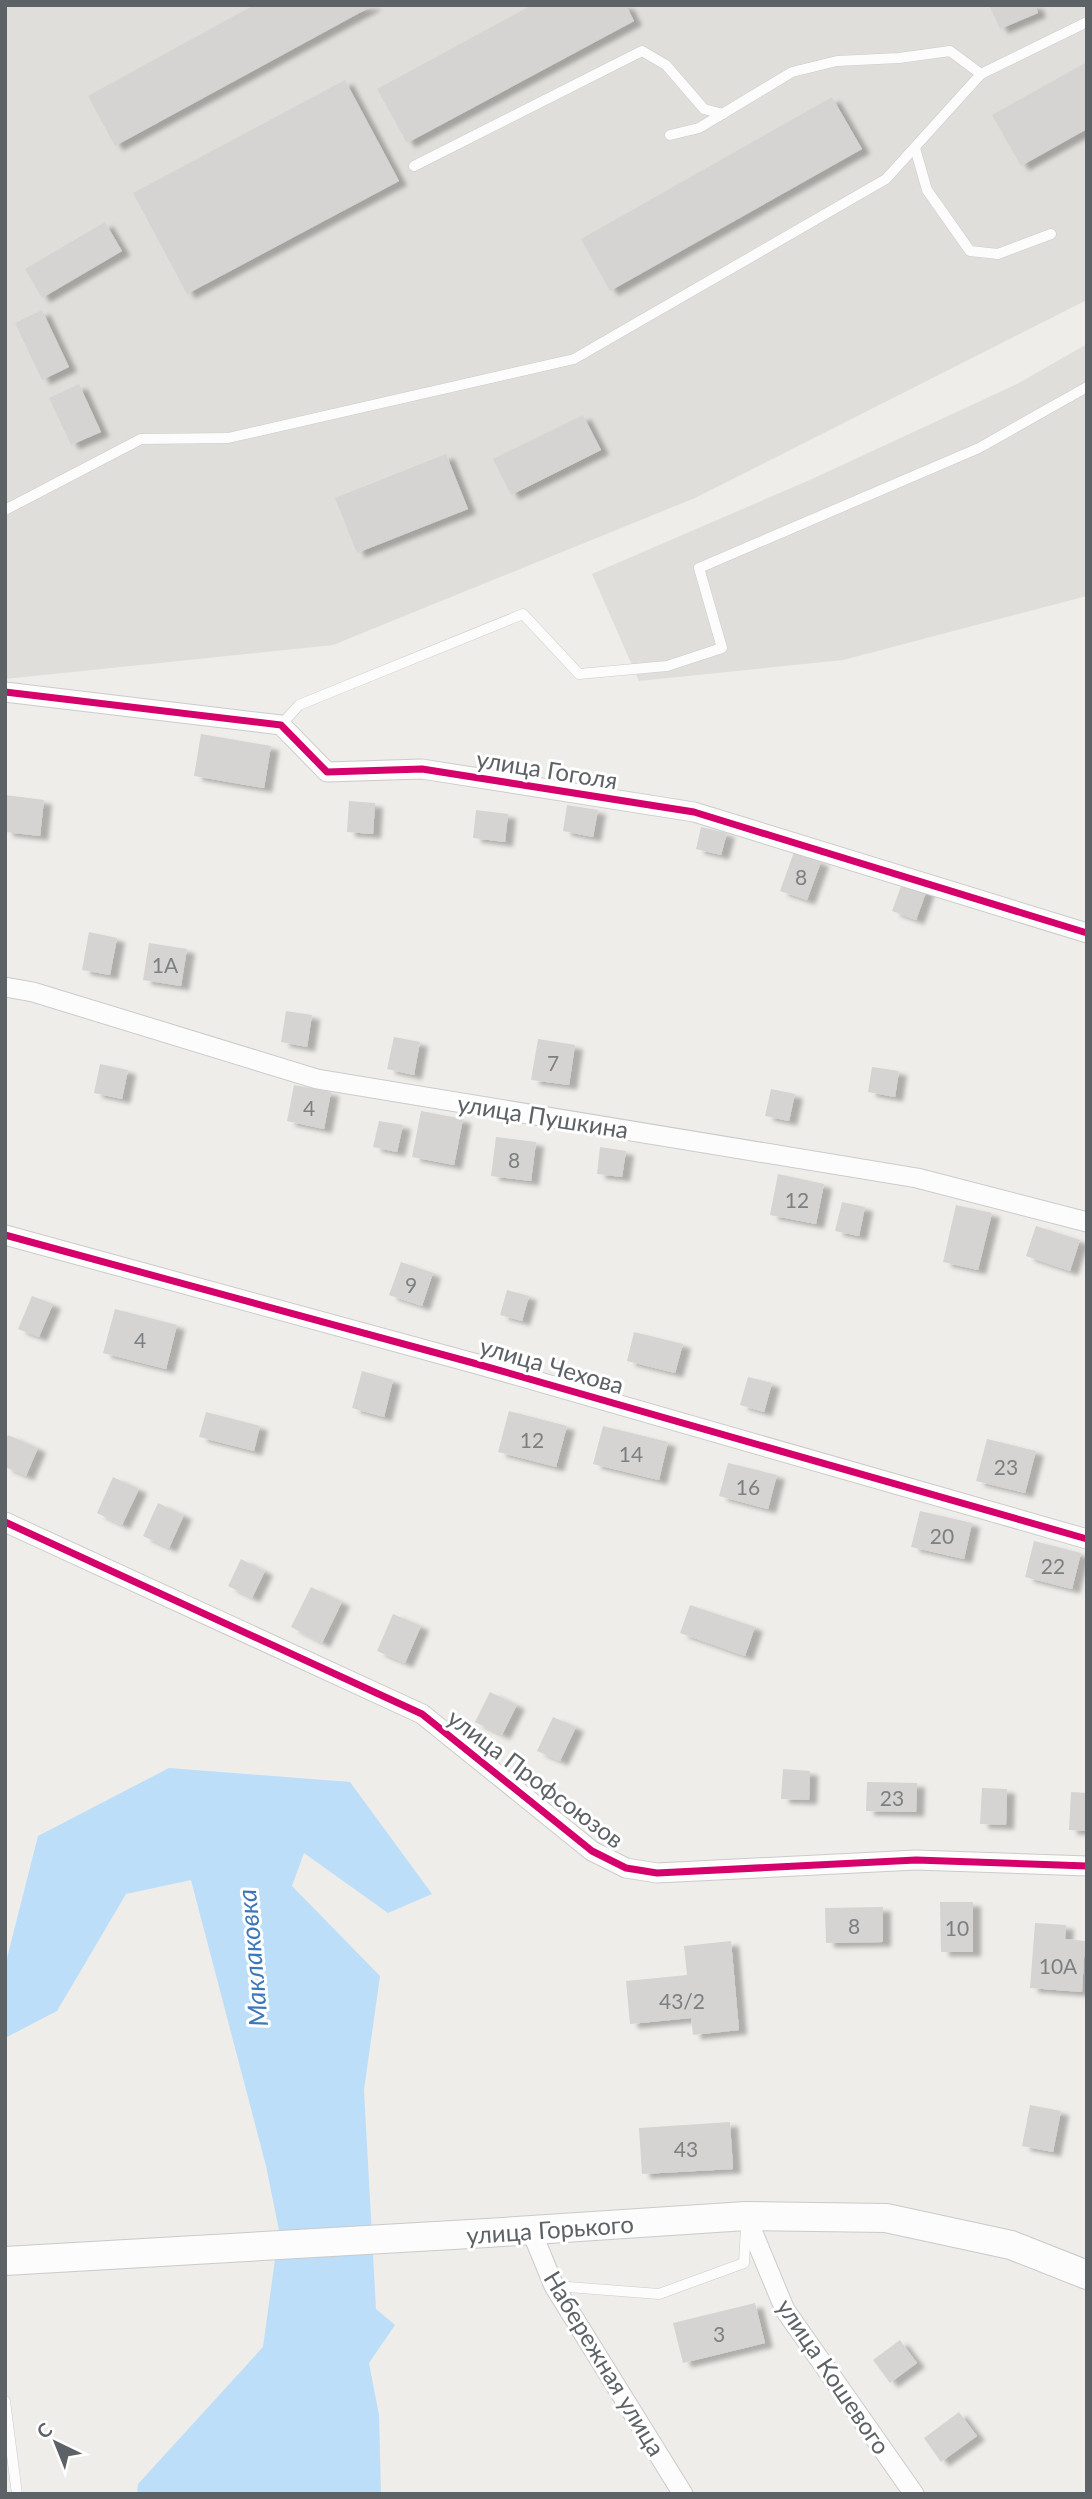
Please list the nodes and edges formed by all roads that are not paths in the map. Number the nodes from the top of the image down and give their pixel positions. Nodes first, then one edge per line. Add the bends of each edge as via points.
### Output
1 (1087, 22) edge
2 (981, 74) junction
3 (723, 114) junction
4 (670, 135) dead end
5 (915, 148) junction
6 (414, 166) dead end
7 (1051, 234) dead end
8 (1087, 387) edge
9 (5, 510) edge
10 (5, 692) edge
11 (281, 725) junction
12 (1087, 933) edge
13 (5, 987) edge
14 (1087, 1222) edge
15 (5, 1235) edge
16 (5, 1522) edge
17 (1087, 1539) edge
18 (1087, 1866) edge
19 (746, 2216) junction
20 (531, 2230) junction
21 (11, 2260) edge
22 (1087, 2275) edge
23 (554, 2286) junction
24 (5, 2401) edge
25 (17, 2494) edge
26 (683, 2494) edge
27 (914, 2494) edge

1 - 2 lane
2 - 3 lane via 950,51 837,61 792,72
2 - 5 lane
3 - 4 lane via 699,128
3 - 6 lane via 704,109 666,65 642,51
5 - 7 lane via 927,190 970,251 998,254
5 - 9 lane via 886,179 574,359 228,438 141,439
8 - 11 lane via 979,448 699,568 722,648 667,666 579,674 523,614 299,705
10 - 11 street
11 - 12 street, улица Гоголя via 327,772 422,769 694,812
13 - 14 street, улица Пушкина via 317,1079 917,1178
15 - 17 street, улица Чехова
16 - 18 street, улица Профсоюзов via 422,1714 592,1851 626,1868 657,1873 916,1860
19 - 20 street, улица Горького
19 - 22 street, улица Горького via 886,2218 1011,2245
19 - 23 lane via 744,2263 659,2294
19 - 27 street, улица Кошевого via 785,2310
20 - 21 street, улица Горького
20 - 23 street, Набережная улица
23 - 26 street, Набережная улица
24 - 25 lane

